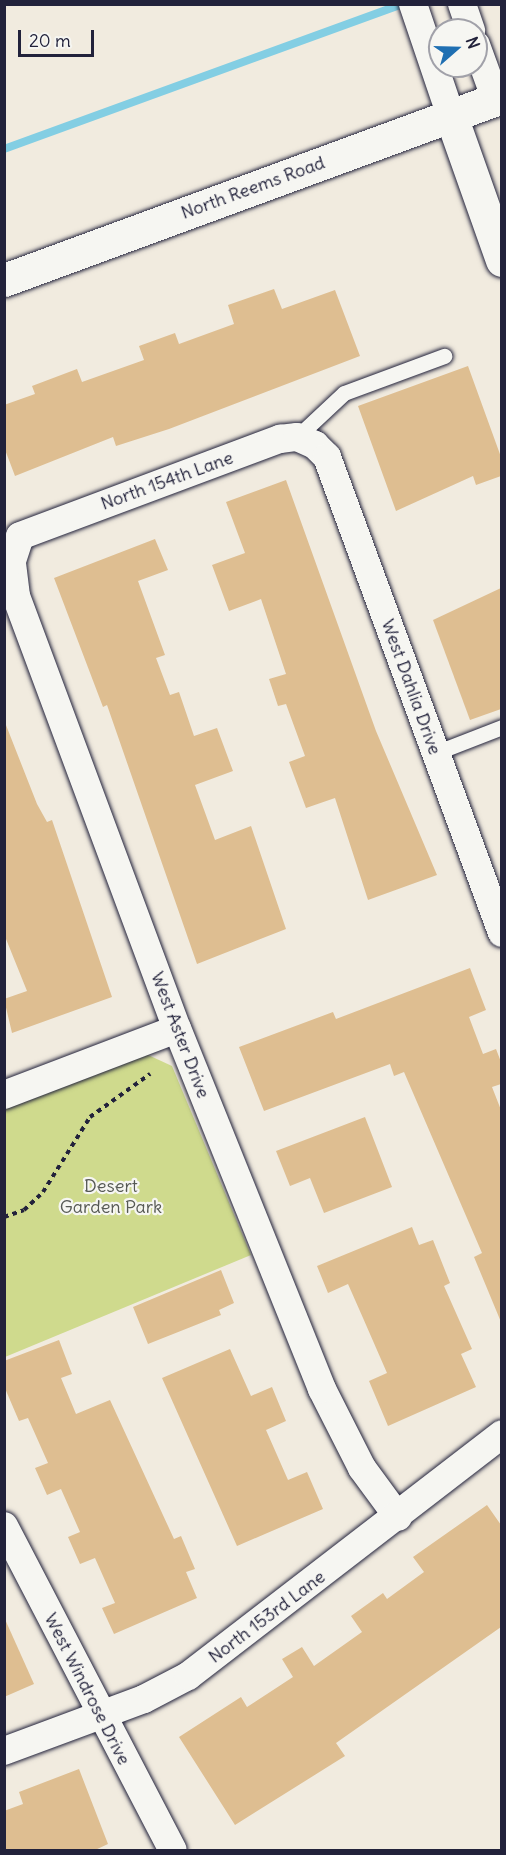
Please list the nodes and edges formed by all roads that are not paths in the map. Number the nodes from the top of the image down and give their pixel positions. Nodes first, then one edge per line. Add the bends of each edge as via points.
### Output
1 (414, 9) edge
2 (488, 74) edge
3 (500, 104) edge
4 (451, 116) junction
5 (501, 260) edge
6 (4, 280) edge
7 (444, 356) dead end
8 (306, 441) junction
9 (21, 536) joint
10 (501, 727) edge
11 (435, 753) junction
12 (501, 933) edge
13 (177, 1029) junction
14 (4, 1095) edge
15 (501, 1434) edge
16 (398, 1517) junction
17 (4, 1526) edge
18 (101, 1717) junction
19 (4, 1751) edge
20 (173, 1851) edge

1 - 4 street
2 - 3 street
3 - 4 main road, North Reems Road
4 - 5 main road
4 - 6 main road, North Reems Road
7 - 8 lane via 344,393
8 - 9 street, North 154th Lane via 280,439
8 - 11 street, West Dahlia Drive via 327,457
9 - 13 street, West Aster Drive via 12,561 16,596
10 - 11 lane
11 - 12 street, West Dahlia Drive
13 - 14 street
13 - 16 street, West Aster Drive via 322,1389 362,1468
15 - 16 street, North 153rd Lane
16 - 18 street, North 153rd Lane via 224,1653 144,1699
17 - 18 street, West Windrose Drive
18 - 19 street, North 153rd Lane
18 - 20 street, West Windrose Drive

